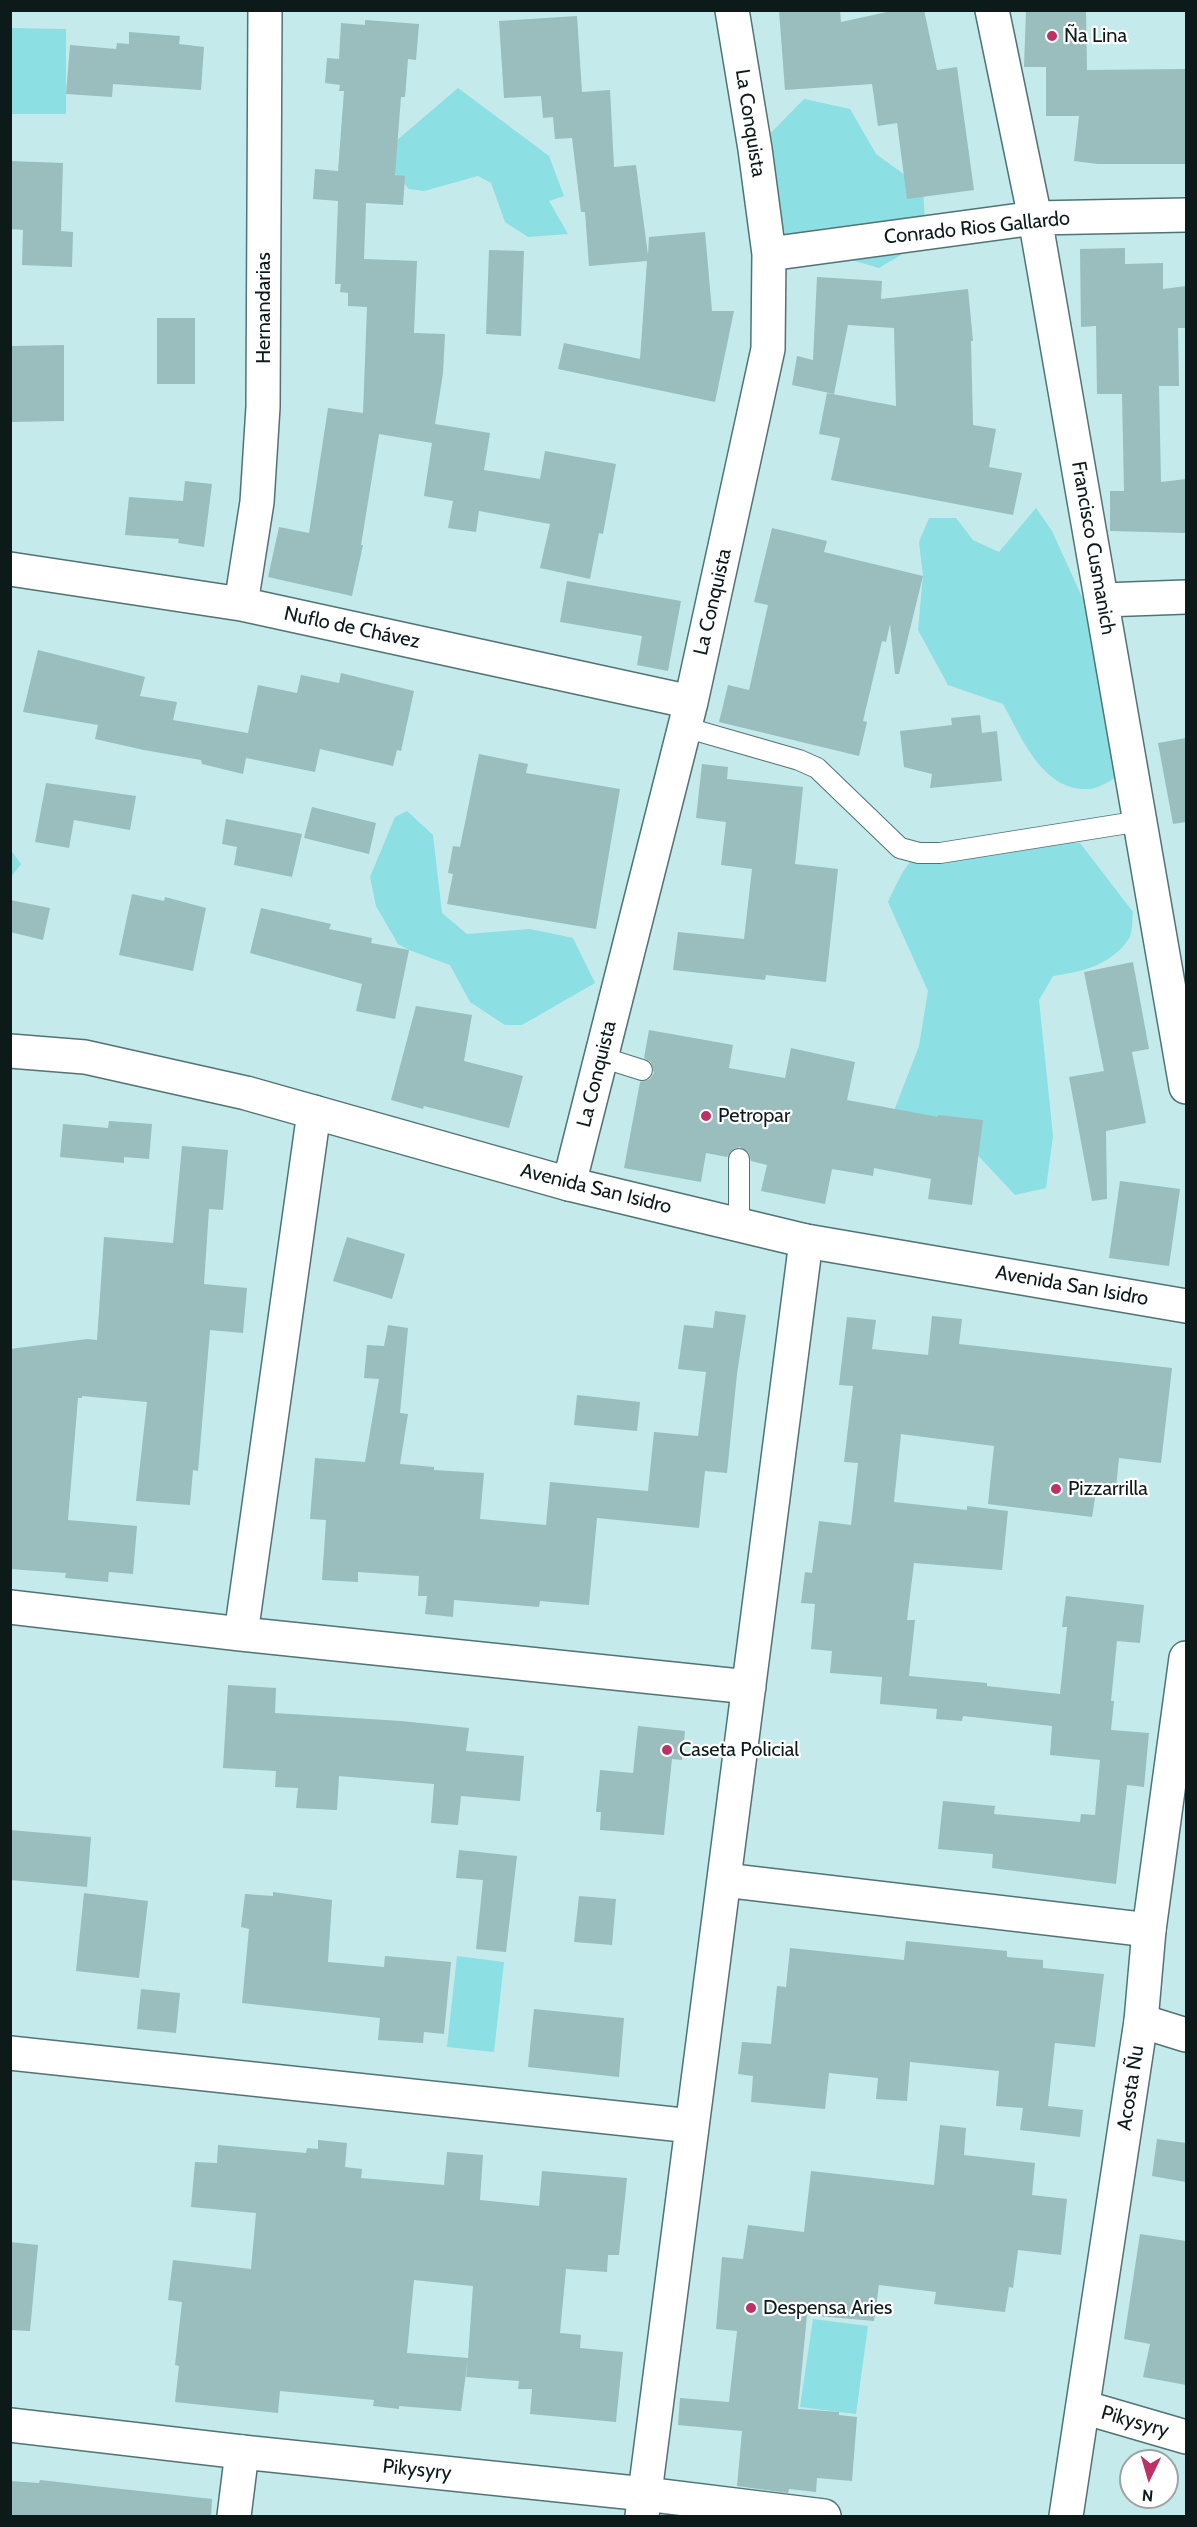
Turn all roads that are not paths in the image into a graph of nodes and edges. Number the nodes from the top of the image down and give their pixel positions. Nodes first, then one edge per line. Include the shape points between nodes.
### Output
1 (265, 10) edge
2 (732, 10) edge
3 (992, 10) edge
4 (1186, 215) edge
5 (1035, 218) junction
6 (769, 254) junction
7 (10, 569) edge
8 (1186, 597) edge
9 (1103, 600) junction
10 (241, 604) junction
11 (687, 714) junction
12 (1140, 821) junction
13 (10, 1052) edge
14 (601, 1057) junction
15 (642, 1070) dead end
16 (1186, 1087) edge
17 (314, 1113) junction
18 (739, 1159) dead end
19 (569, 1184) junction
20 (739, 1225) junction
21 (806, 1241) junction
22 (1186, 1306) edge
23 (10, 1607) edge
24 (241, 1634) junction
25 (1186, 1658) edge
26 (748, 1687) junction
27 (723, 1880) junction
28 (1149, 1930) junction
29 (1141, 2020) junction
30 (1186, 2035) edge
31 (10, 2053) edge
32 (692, 2126) junction
33 (1083, 2407) junction
34 (10, 2425) edge
35 (1186, 2438) edge
36 (242, 2452) junction
37 (643, 2505) edge
38 (234, 2517) edge
39 (824, 2517) edge
40 (1066, 2517) edge

1 - 10 street, Hernandarias via 263,406 257,502
2 - 6 street, La Conquista
3 - 5 street, Francisco Cusmanich
4 - 5 street, Conrado Rios Gallardo
5 - 6 street, Conrado Rios Gallardo
5 - 9 street, Francisco Cusmanich
6 - 11 street, La Conquista via 768,349
7 - 10 street, Nuflo de Chávez
8 - 9 street
9 - 12 street, Francisco Cusmanich
10 - 11 street, Nuflo de Chávez
11 - 12 lane via 817,768 900,848 919,853 940,853
11 - 14 street, La Conquista
12 - 16 street, Francisco Cusmanich
13 - 17 street, Avenida San Isidro via 85,1057 246,1093
14 - 15 lane
14 - 19 street, La Conquista
17 - 19 street, Avenida San Isidro
17 - 24 street
18 - 20 lane
19 - 20 street, Avenida San Isidro
20 - 21 street, Avenida San Isidro
21 - 22 street, Avenida San Isidro
21 - 26 street
23 - 24 street
24 - 26 street
25 - 28 street, Acosta Ñu
26 - 27 street
27 - 28 street
27 - 32 street
28 - 29 street, Acosta Ñu
29 - 30 street
29 - 33 street, Acosta Ñu
31 - 32 street
32 - 37 street
33 - 35 street, Pikysyry
33 - 40 street, Acosta Ñu
34 - 36 street, Pikysyry
36 - 37 street, Pikysyry
36 - 38 street
37 - 39 street, Pikysyry

